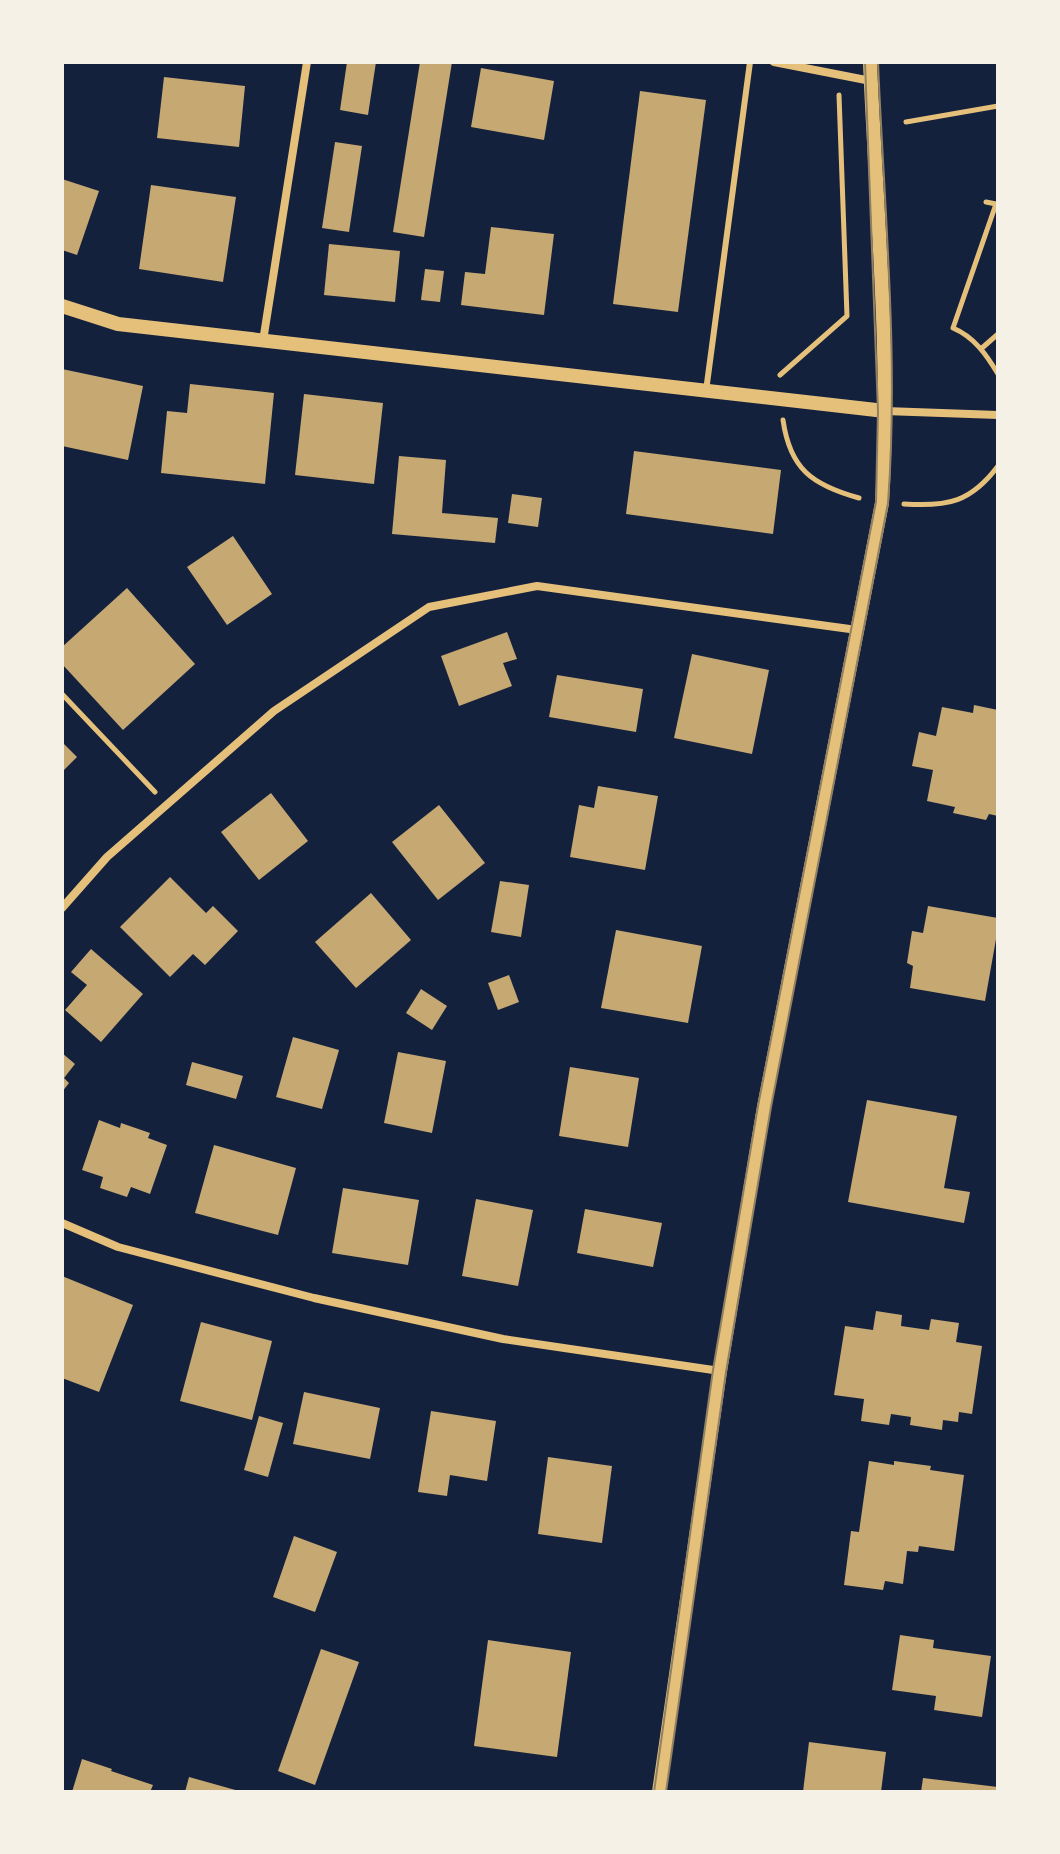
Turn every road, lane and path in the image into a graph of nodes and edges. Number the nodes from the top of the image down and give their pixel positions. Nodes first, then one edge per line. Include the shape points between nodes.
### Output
1 (307, 62) edge
2 (750, 62) edge
3 (774, 62) edge
4 (870, 62) edge
5 (838, 74) junction
6 (871, 81) junction
7 (998, 106) edge
8 (906, 122) dead end
9 (986, 202) dead end
10 (997, 204) edge
11 (62, 306) edge
12 (998, 334) edge
13 (263, 341) junction
14 (982, 348) junction
15 (998, 374) edge
16 (706, 391) junction
17 (779, 400) junction
18 (885, 411) junction
19 (998, 415) edge
20 (998, 466) edge
21 (882, 503) junction
22 (858, 630) junction
23 (62, 694) edge
24 (145, 781) dead end
25 (62, 908) edge
26 (62, 1223) edge
27 (720, 1371) junction
28 (659, 1792) edge

1 - 13 street
2 - 16 lane
3 - 5 street
4 - 6 street
5 - 6 street
5 - 17 path via 847,316 778,376
6 - 18 street
7 - 8 path
9 - 10 path
10 - 14 path via 953,328
11 - 13 street via 118,324
12 - 14 path
13 - 16 street
14 - 15 path
16 - 17 street
17 - 18 street
17 - 21 path via 793,457 807,475 846,494
18 - 19 street
18 - 21 street
20 - 21 path via 976,490 949,503
21 - 22 street
22 - 25 street via 537,586 429,607 274,711 107,857
22 - 27 street via 764,1107
23 - 24 path
26 - 27 street via 118,1247 314,1298 503,1339
27 - 28 street

